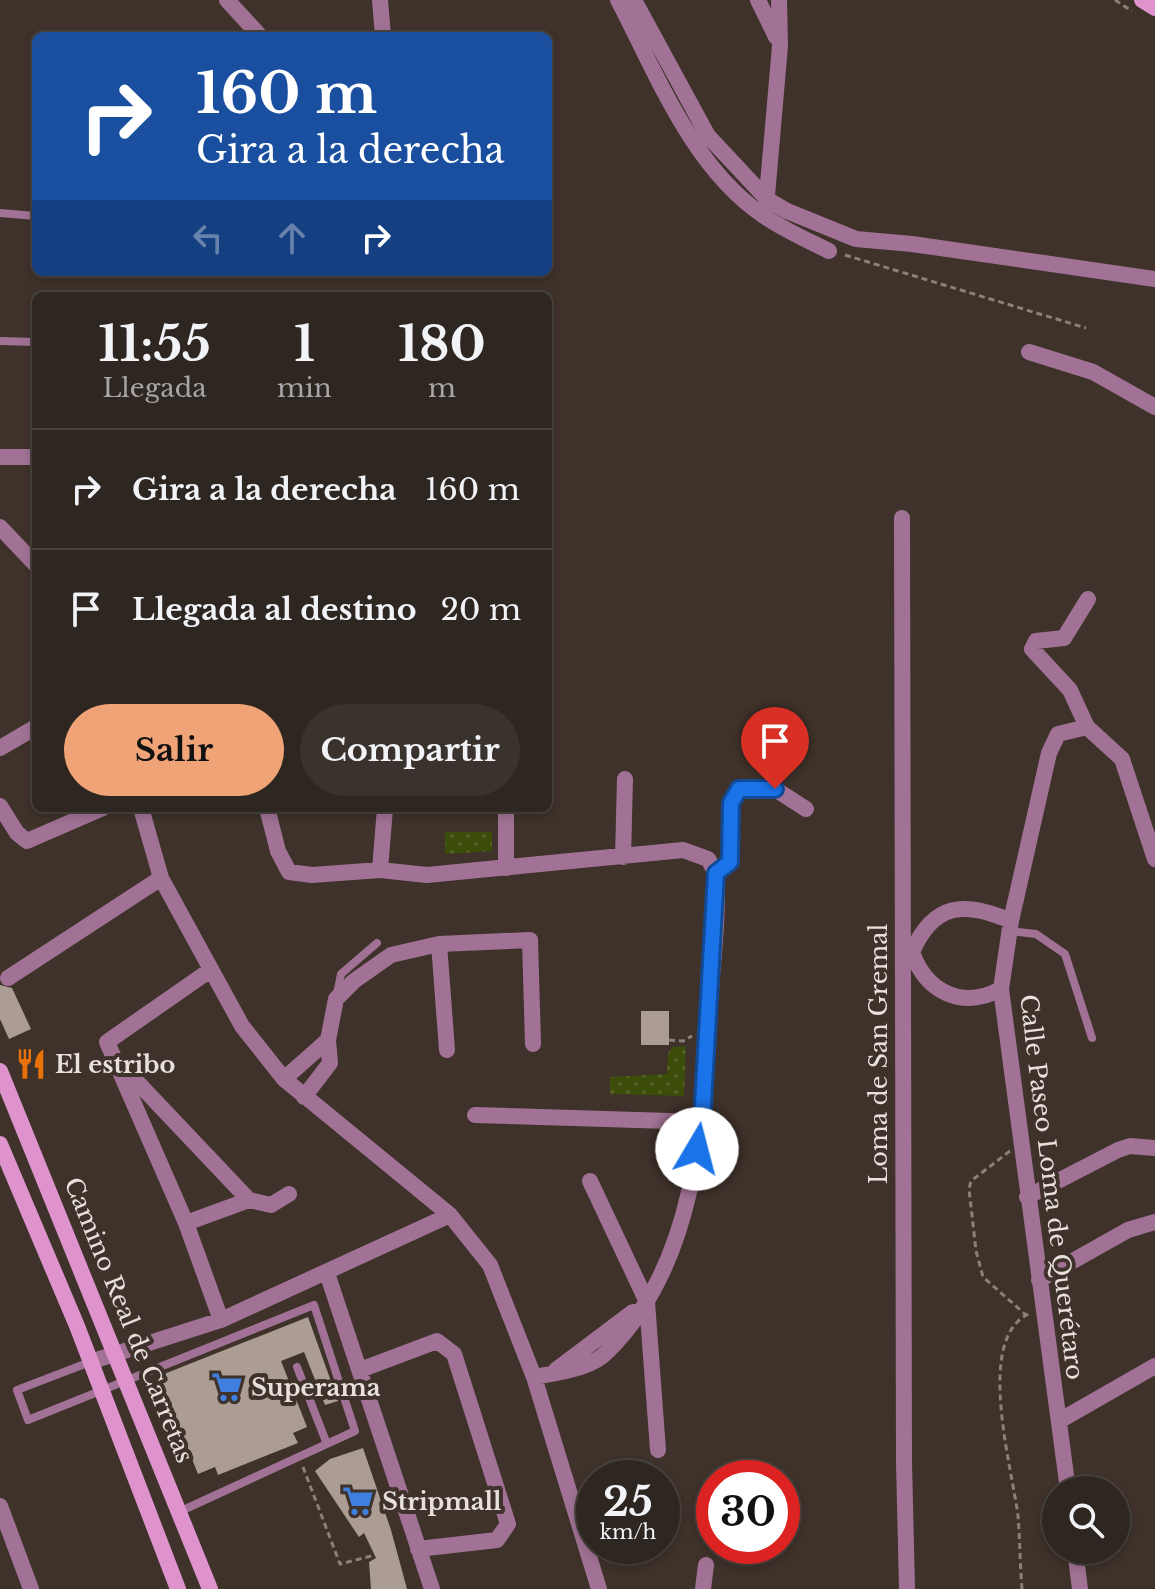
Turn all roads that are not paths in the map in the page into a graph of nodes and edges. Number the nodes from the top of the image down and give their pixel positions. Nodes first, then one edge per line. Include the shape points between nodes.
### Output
1 (227, 0) edge
2 (380, 0) edge
3 (618, 0) edge
4 (634, 0) edge
5 (758, 0) edge
6 (779, 0) edge
7 (1142, 0) edge
8 (1155, 8) edge
9 (256, 32) edge
10 (383, 32) edge
11 (780, 46) junction
12 (766, 208) junction
13 (0, 213) edge
14 (32, 216) edge
15 (834, 231) junction
16 (856, 239) junction
17 (829, 251) junction
18 (1155, 279) edge
19 (0, 341) edge
20 (32, 342) edge
21 (1029, 352) dead end
22 (1155, 407) edge
23 (0, 457) edge
24 (32, 457) edge
25 (902, 518) dead end
26 (0, 527) edge
27 (32, 561) edge
28 (1088, 599) dead end
29 (1087, 727) junction
30 (32, 729) edge
31 (0, 748) edge
32 (625, 779) dead end
33 (0, 806) edge
34 (806, 809) dead end
35 (94, 812) edge
36 (142, 812) edge
37 (268, 812) edge
38 (385, 812) edge
39 (506, 812) edge
40 (623, 857) junction
41 (1155, 859) edge
42 (506, 868) junction
43 (380, 870) junction
44 (716, 873) junction
45 (161, 878) junction
46 (1010, 926) junction
47 (377, 943) dead end
48 (439, 944) junction
49 (907, 951) junction
50 (209, 971) junction
51 (8, 978) dead end
52 (1001, 989) junction
53 (336, 999) junction
54 (1092, 1038) dead end
55 (328, 1040) junction
56 (533, 1044) dead end
57 (447, 1050) dead end
58 (113, 1056) junction
59 (0, 1071) edge
60 (284, 1079) junction
61 (304, 1097) junction
62 (475, 1115) dead end
63 (702, 1122) junction
64 (0, 1144) edge
65 (1155, 1148) edge
66 (590, 1181) dead end
67 (289, 1194) dead end
68 (1027, 1197) junction
69 (249, 1200) junction
70 (450, 1215) junction
71 (1155, 1222) edge
72 (186, 1223) junction
73 (327, 1273) junction
74 (1039, 1280) junction
75 (647, 1302) junction
76 (221, 1320) junction
77 (117, 1353) junction
78 (90, 1362) junction
79 (1155, 1366) edge
80 (297, 1367) dead end
81 (360, 1370) junction
82 (542, 1376) junction
83 (128, 1383) junction
84 (101, 1392) junction
85 (1059, 1421) junction
86 (327, 1444) junction
87 (658, 1450) dead end
88 (1066, 1476) edge
89 (576, 1489) edge
90 (0, 1506) edge
91 (181, 1511) junction
92 (418, 1549) junction
93 (594, 1564) edge
94 (1077, 1564) edge
95 (706, 1565) dead end
96 (31, 1589) edge
97 (178, 1589) edge
98 (210, 1589) edge
99 (432, 1589) edge
100 (599, 1589) edge
101 (703, 1589) edge
102 (907, 1589) edge
103 (1080, 1589) edge

1 - 9 street
2 - 10 street
3 - 12 street via 713,168
4 - 12 street via 708,136
5 - 11 street
6 - 11 street
7 - 8 street
11 - 12 street
12 - 15 street
12 - 17 street
13 - 14 lane
15 - 16 street
15 - 17 street
16 - 17 street
16 - 18 street
19 - 20 lane
21 - 22 street via 1093,372
23 - 24 street
25 - 49 street, Loma de San Gremal
26 - 27 street
28 - 29 street via 1064,638 1036,641 1032,649 1070,690
29 - 41 street via 1122,759
29 - 46 street, Calle Paseo Loma de Querétaro via 1058,734 1049,753
30 - 31 street
32 - 40 street
33 - 35 street via 27,841
34 - 44 street via 775,789 739,789 731,803 730,862
36 - 45 street
37 - 43 street via 289,872
38 - 43 street
39 - 42 street
40 - 42 street
40 - 44 street via 693,851 708,859
42 - 43 street via 427,875
44 - 63 street
45 - 50 street
45 - 51 street
46 - 49 street via 991,912 954,908 929,924
46 - 52 street, Calle Paseo Loma de Querétaro
46 - 54 lane via 1036,934 1065,954
47 - 53 lane via 341,974
48 - 53 street via 391,955
48 - 56 street via 530,940
48 - 57 street
49 - 52 street via 931,985 946,995 986,997
49 - 102 street, Loma de San Gremal
50 - 58 street via 112,1035 107,1042
50 - 60 street via 242,1026
52 - 68 street, Calle Paseo Loma de Querétaro
53 - 55 street
55 - 60 street
55 - 61 street via 329,1068
58 - 69 street
58 - 72 street
59 - 77 street, Camino Real de Carretas
60 - 61 street
61 - 70 street
62 - 63 street
63 - 75 street via 687,1205
64 - 78 street
65 - 68 street via 1118,1150
66 - 75 street
67 - 69 street via 271,1205
68 - 74 street, Calle Paseo Loma de Querétaro
69 - 72 street
70 - 73 street
70 - 82 street via 490,1265
71 - 74 street via 1128,1230
72 - 76 street
73 - 76 street
73 - 81 street
74 - 85 street, Calle Paseo Loma de Querétaro
75 - 82 street
75 - 87 street
76 - 77 street
77 - 78 street
77 - 83 street, Camino Real de Carretas
78 - 84 street
78 - 84 lane via 17,1390 22,1405 28,1420
79 - 85 street
80 - 86 lane
81 - 92 street
81 - 92 street via 437,1341 454,1354 508,1524 497,1540
82 - 89 street
83 - 84 lane
83 - 86 lane via 314,1305 355,1431
83 - 91 street, Camino Real de Carretas
84 - 97 street
85 - 88 street, Calle Paseo Loma de Querétaro
86 - 91 lane
90 - 96 street
91 - 98 street, Camino Real de Carretas
92 - 99 street
93 - 100 street
94 - 103 street
95 - 101 street

